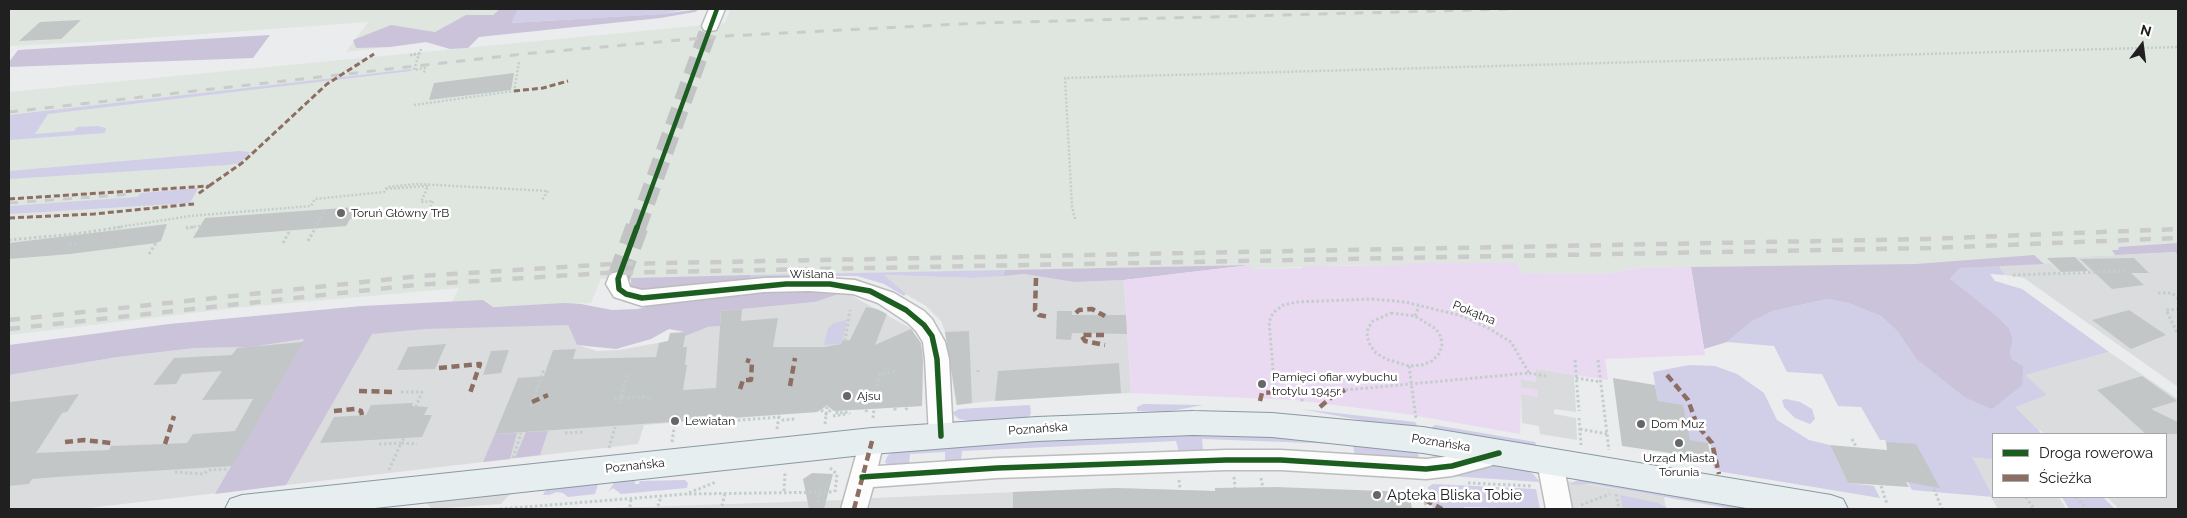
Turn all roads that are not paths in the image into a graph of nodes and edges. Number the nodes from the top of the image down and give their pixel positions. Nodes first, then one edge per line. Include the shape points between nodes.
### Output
1 (717, 9) edge
2 (710, 26) tunnel mouth
3 (618, 279) dead end
4 (870, 420) junction
5 (940, 436) junction
6 (1499, 453) junction
7 (1555, 487) edge
8 (852, 493) edge
9 (242, 509) edge
10 (1831, 509) edge

1 - 2 street
3 - 5 street, Wiślana via 622,292 642,298 764,285 809,284 855,287 886,298 916,317 934,342
4 - 5 main road, Poznańska
4 - 8 street
4 - 9 main road, Poznańska
5 - 6 main road, Poznańska via 1130,424 1246,424 1372,434
6 - 7 main road, Poznańska
6 - 8 street via 1433,469 1281,460 1007,468
7 - 10 main road, Poznańska

